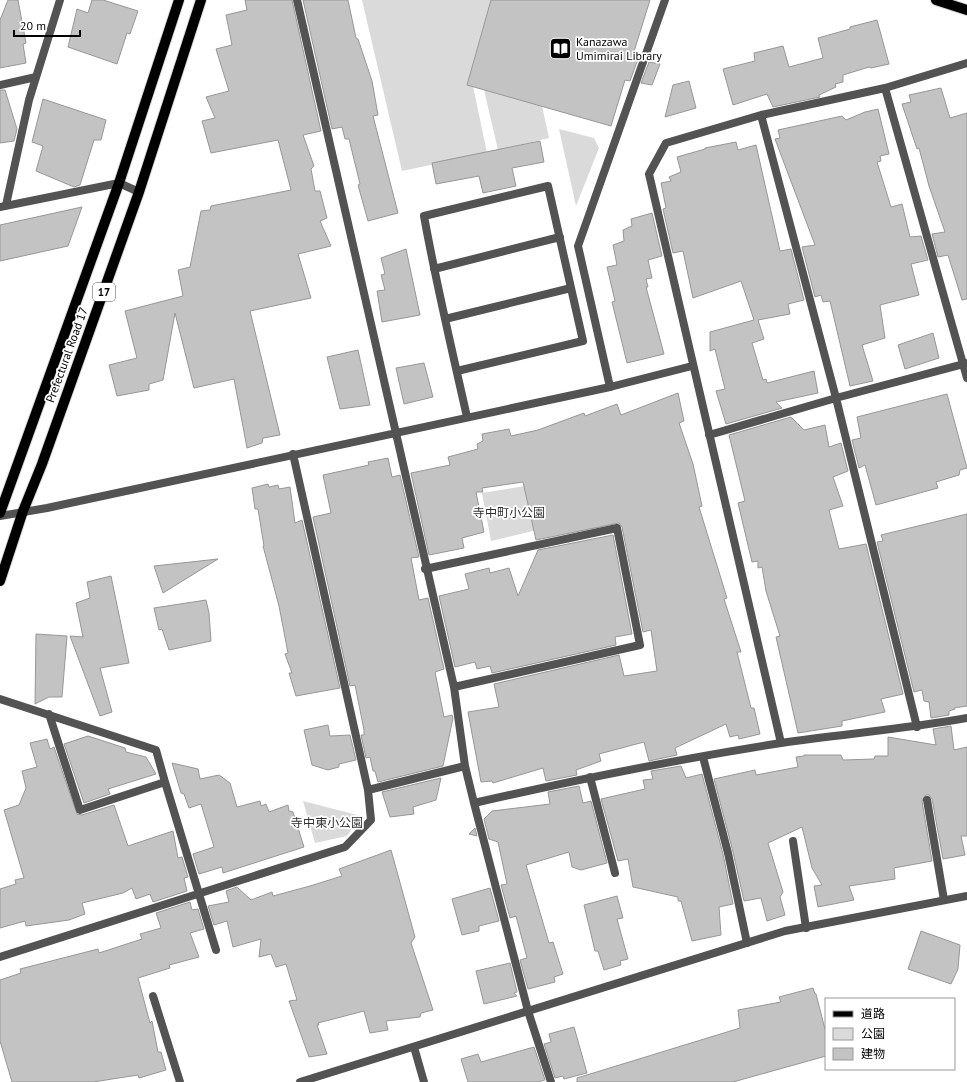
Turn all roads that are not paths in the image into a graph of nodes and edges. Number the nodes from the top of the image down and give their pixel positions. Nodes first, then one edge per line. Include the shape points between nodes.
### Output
1 (60, 0) edge
2 (178, 0) edge
3 (201, 0) edge
4 (297, 0) edge
5 (665, 0) edge
6 (936, 0) edge
7 (967, 10) edge
8 (967, 63) edge
9 (36, 77) junction
10 (0, 85) edge
11 (885, 88) junction
12 (761, 115) junction
13 (119, 183) junction
14 (139, 192) junction
15 (3, 206) edge
16 (560, 237) junction
17 (434, 269) junction
18 (571, 288) junction
19 (445, 319) junction
20 (965, 364) edge
21 (692, 366) junction
22 (457, 371) junction
23 (967, 378) edge
24 (610, 387) junction
25 (836, 398) junction
26 (467, 417) junction
27 (394, 432) junction
28 (709, 435) junction
29 (293, 454) junction
30 (23, 511) junction
31 (0, 514) edge
32 (425, 569) junction
33 (0, 580) edge
34 (454, 687) junction
35 (0, 699) edge
36 (49, 714) junction
37 (967, 718) edge
38 (918, 726) junction
39 (781, 743) junction
40 (703, 757) junction
41 (465, 766) junction
42 (590, 777) junction
43 (165, 782) junction
44 (368, 790) junction
45 (927, 800) dead end
46 (474, 802) junction
47 (793, 841) dead end
48 (615, 874) dead end
49 (200, 893) junction
50 (967, 896) edge
51 (944, 900) junction
52 (806, 928) junction
53 (747, 943) junction
54 (216, 950) dead end
55 (0, 957) edge
56 (153, 996) dead end
57 (528, 1011) junction
58 (414, 1047) junction
59 (180, 1082) edge
60 (300, 1082) edge
61 (424, 1082) edge
62 (551, 1082) edge

1 - 9 street
2 - 13 main road, Prefectural Road 17 / 17
3 - 14 main road, Prefectural Road 17 / 17
4 - 27 street
5 - 24 street via 578,246
6 - 7 main road
8 - 11 street
9 - 10 street
9 - 15 street
11 - 12 street
11 - 20 street
12 - 21 street via 666,143 649,174
12 - 25 street
13 - 14 street
13 - 15 street
13 - 31 main road, Prefectural Road 17 / 17
14 - 30 main road, Prefectural Road 17 / 17 via 45,457
16 - 17 street
16 - 17 street via 548,186 424,216
16 - 18 street
17 - 19 street
18 - 19 street
18 - 22 street via 583,341
19 - 22 street
20 - 23 street
20 - 25 street
21 - 24 street
21 - 28 street
22 - 26 street
24 - 26 street
25 - 28 street
25 - 38 street
26 - 27 street
27 - 29 street
27 - 32 street
28 - 39 street
29 - 30 street via 47,508
29 - 44 street
30 - 31 street
30 - 33 main road, Prefectural Road 17 / 17
32 - 34 street
32 - 34 street via 616,528 640,646
34 - 41 street
35 - 36 street
36 - 43 street via 156,750
36 - 43 street via 80,810
37 - 38 street
38 - 39 street
39 - 40 street
40 - 42 street
40 - 53 street via 728,853
41 - 44 street
41 - 46 street
42 - 46 street
42 - 48 street
43 - 49 street
44 - 49 street via 372,820 345,847
45 - 51 street
46 - 57 street
47 - 52 street
49 - 54 street
49 - 55 street
50 - 51 street
51 - 52 street
52 - 53 street via 785,931
53 - 57 street
56 - 59 street
57 - 58 street
57 - 62 street
58 - 60 street
58 - 61 street

